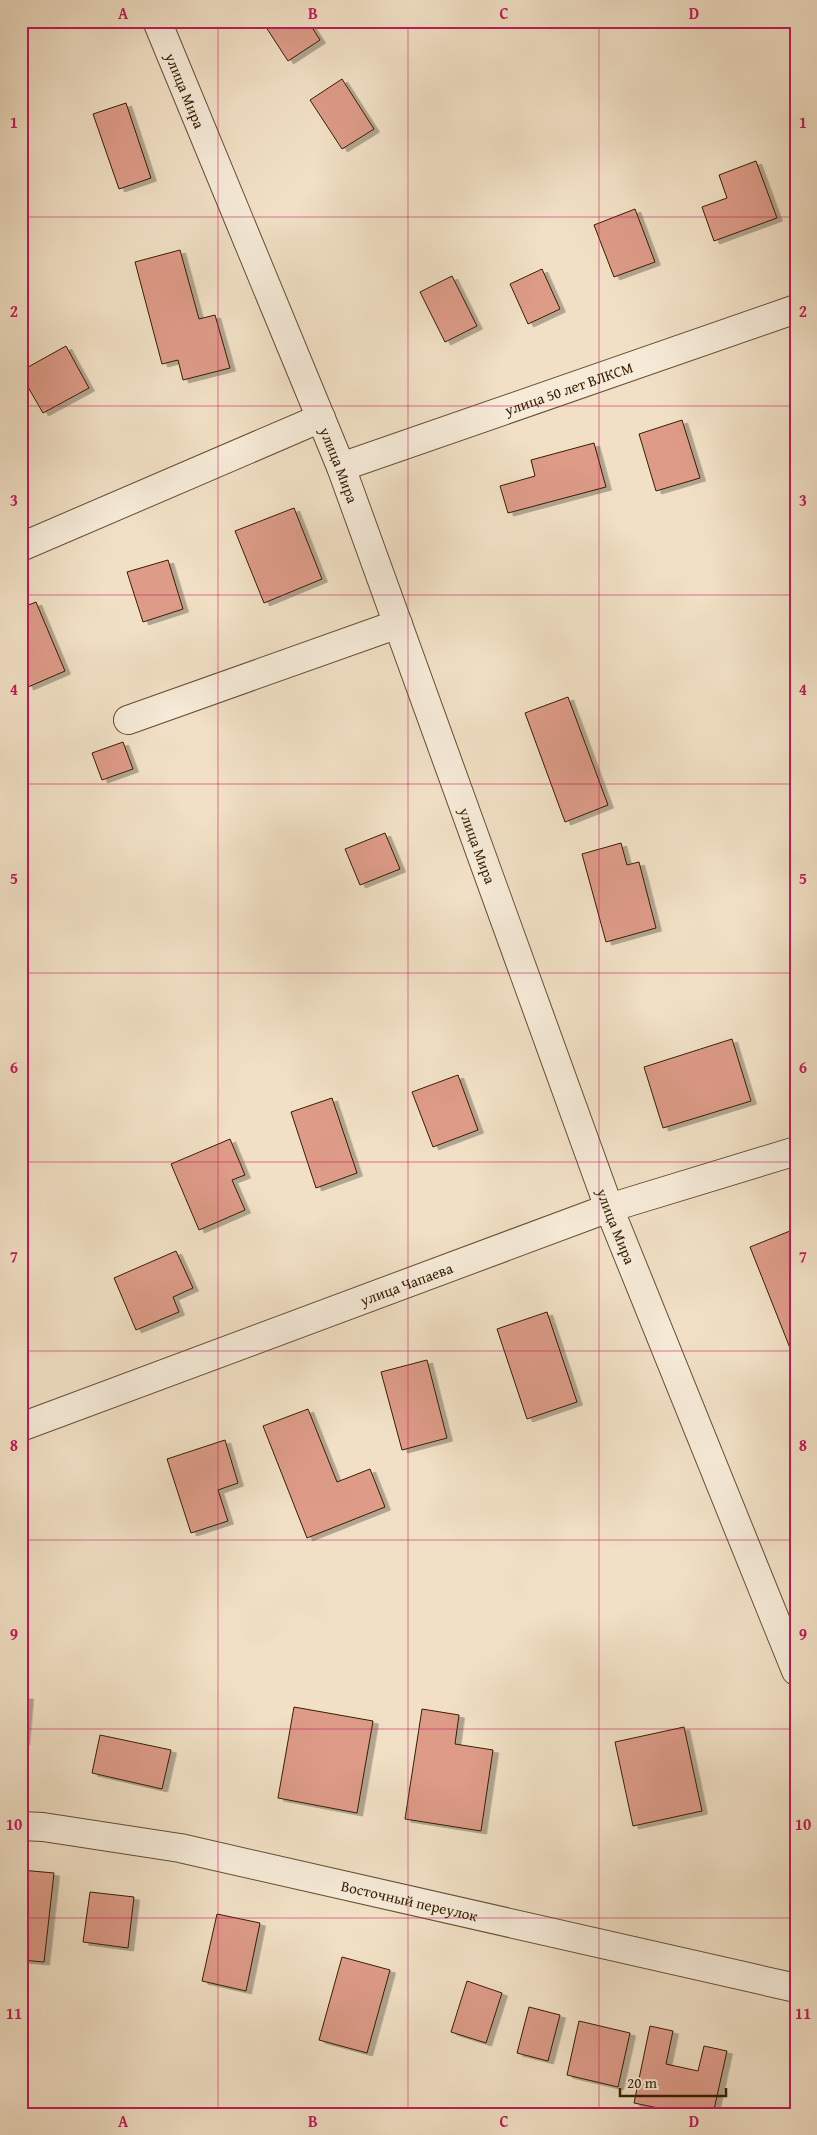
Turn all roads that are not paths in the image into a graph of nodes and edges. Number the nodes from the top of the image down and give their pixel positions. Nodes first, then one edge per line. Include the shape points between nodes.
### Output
1 (157, 21) edge
2 (796, 309) edge
3 (321, 418) junction
4 (341, 466) junction
5 (21, 547) edge
6 (398, 624) junction
7 (128, 720) dead end
8 (796, 1151) edge
9 (609, 1208) junction
10 (21, 1427) edge
11 (796, 1671) edge
12 (21, 1826) edge
13 (796, 1988) edge

1 - 3 street, улица Мира
2 - 4 street, улица 50 лет ВЛКСМ
3 - 4 street, улица Мира
3 - 5 street
4 - 6 street, улица Мира
6 - 7 street
6 - 9 street, улица Мира
8 - 9 street, улица Чапаева
9 - 10 street, улица Чапаева
9 - 11 street, улица Мира
12 - 13 street, Восточный переулок via 180,1848

